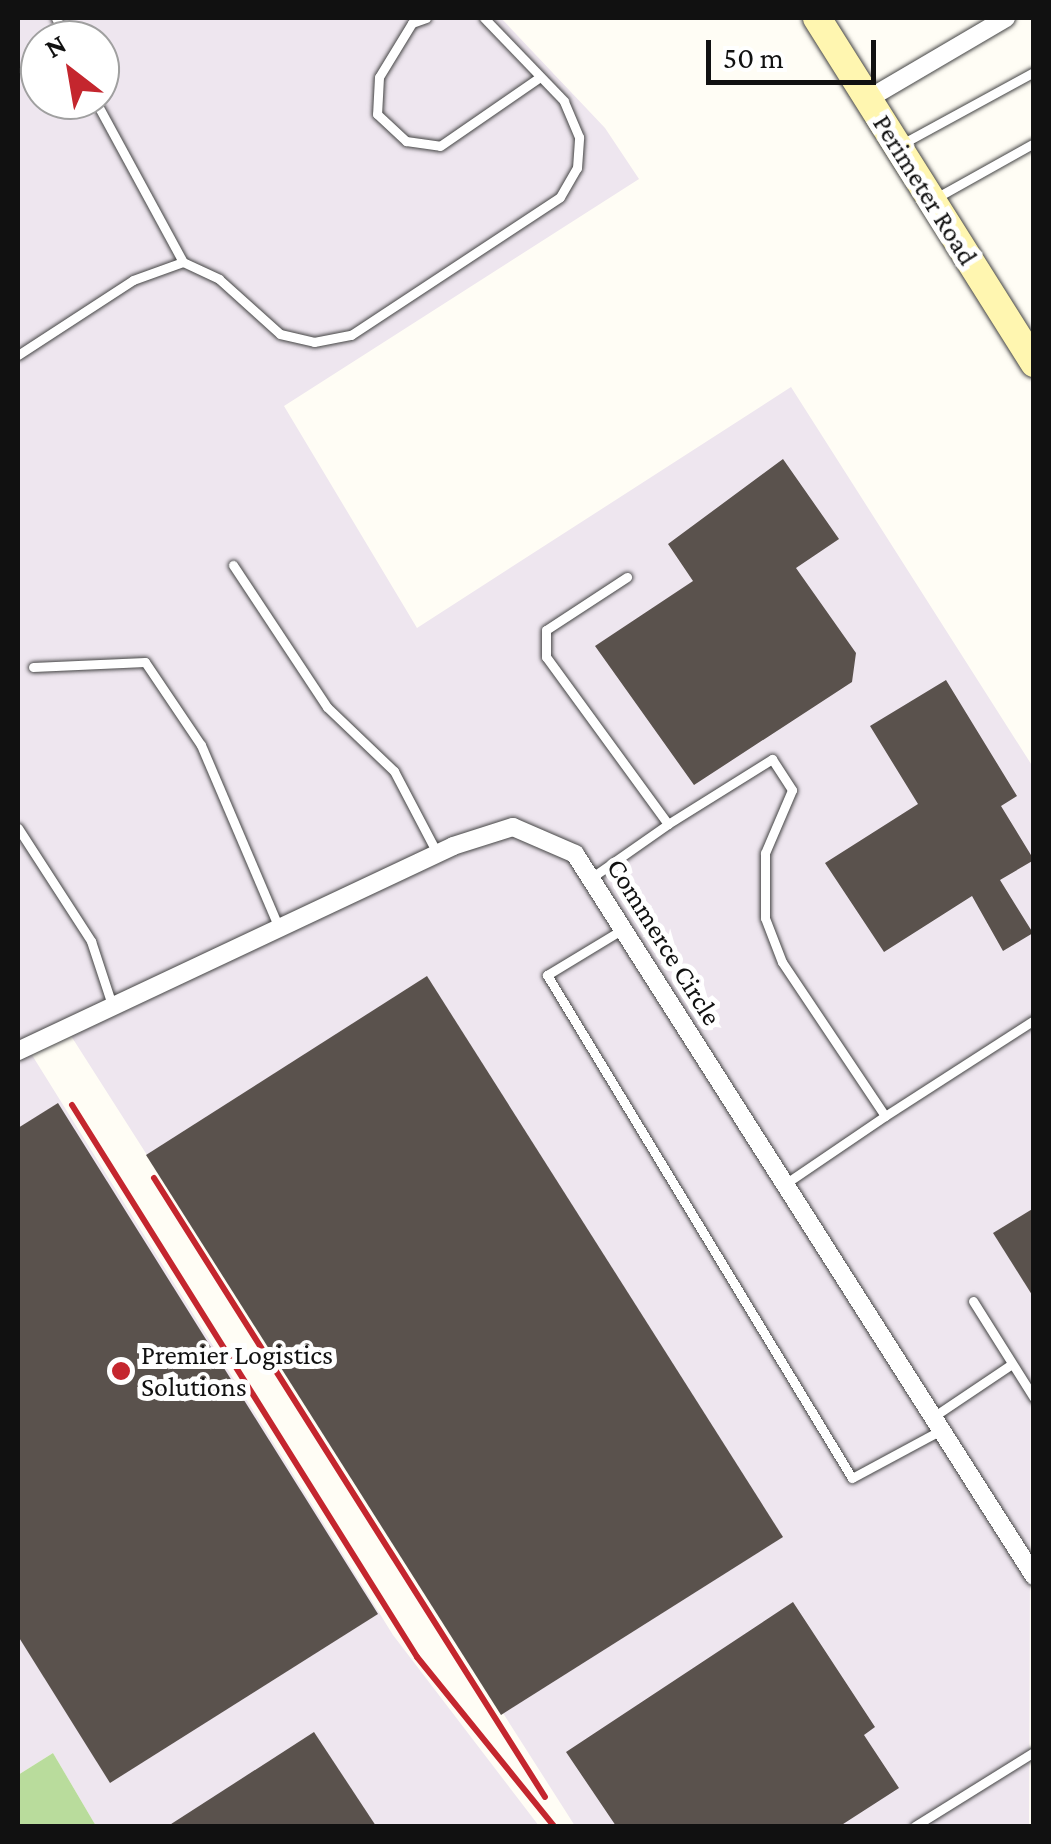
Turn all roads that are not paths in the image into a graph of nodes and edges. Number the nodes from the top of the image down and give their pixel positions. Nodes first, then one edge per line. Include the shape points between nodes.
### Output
1 (426, 18) edge
2 (483, 18) edge
3 (817, 18) edge
4 (1006, 18) edge
5 (1034, 72) edge
6 (540, 76) junction
7 (868, 100) junction
8 (106, 120) edge
9 (1034, 143) edge
10 (898, 147) junction
11 (931, 200) junction
12 (183, 262) junction
13 (18, 356) edge
14 (1034, 363) edge
15 (233, 565) dead end
16 (627, 576) dead end
17 (32, 666) dead end
18 (668, 824) junction
19 (18, 828) edge
20 (437, 854) junction
21 (591, 878) junction
22 (279, 928) junction
23 (623, 929) junction
24 (112, 1006) junction
25 (1034, 1020) edge
26 (18, 1050) edge
27 (885, 1116) junction
28 (785, 1184) junction
29 (973, 1302) dead end
30 (1012, 1364) junction
31 (1034, 1398) edge
32 (937, 1423) junction
33 (1031, 1564) edge
34 (1034, 1752) edge
35 (915, 1826) edge

1 - 6 lane via 412,23 379,77 377,114 406,141 440,146
2 - 6 lane
3 - 7 street, Perimeter Road
4 - 7 street
5 - 10 lane
6 - 12 lane via 579,137 577,168 560,197 351,335 314,342 280,334 219,279
7 - 10 street, Perimeter Road
8 - 12 lane
9 - 11 lane
10 - 11 street, Perimeter Road
11 - 14 street, Perimeter Road
12 - 13 lane via 133,280
15 - 20 lane via 328,708 394,771
16 - 18 lane via 546,630 546,657
17 - 22 lane via 145,662 201,745
18 - 21 lane
18 - 27 lane via 772,760 792,790 766,853 765,918 782,962
19 - 24 lane via 91,941
20 - 21 street, Commerce Circle via 514,827 575,854
20 - 22 street, Commerce Circle
21 - 23 street, Commerce Circle
22 - 24 street, Commerce Circle
23 - 28 street, Commerce Circle
23 - 32 lane via 547,975 852,1478
24 - 26 street, Commerce Circle
25 - 27 lane
27 - 28 lane
28 - 32 street, Commerce Circle
29 - 30 lane
30 - 31 lane
30 - 32 lane
32 - 33 street, Commerce Circle
34 - 35 lane

